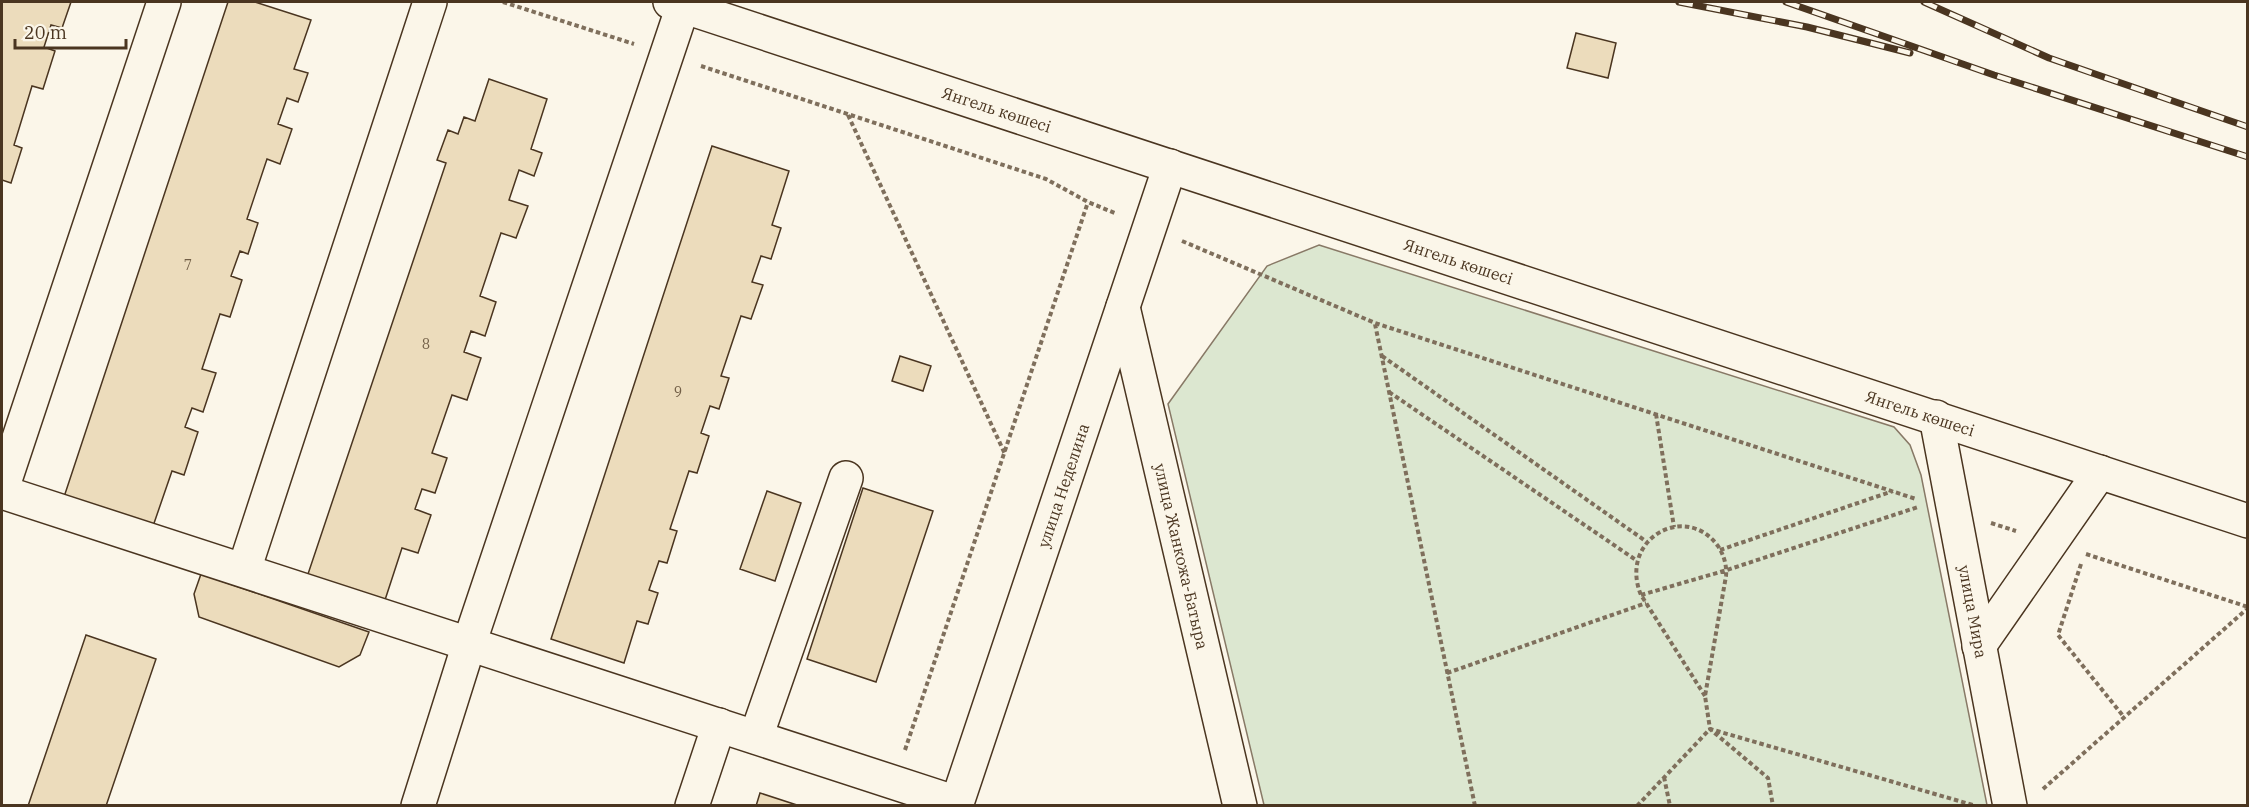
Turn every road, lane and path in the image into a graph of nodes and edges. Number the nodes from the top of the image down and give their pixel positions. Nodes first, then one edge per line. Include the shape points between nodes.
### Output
1 (164, 2) edge
2 (430, 2) edge
3 (503, 2) edge
4 (676, 4) edge
5 (666, 55) junction
6 (848, 114) junction
7 (1170, 166) junction
8 (1088, 202) junction
9 (1149, 228) junction
10 (1123, 307) junction
11 (1375, 323) junction
12 (1382, 356) junction
13 (1389, 392) junction
14 (1656, 414) junction
15 (1935, 417) junction
16 (1005, 454) junction
17 (2100, 472) junction
18 (846, 478) dead end
19 (2, 490) edge
20 (1893, 491) junction
21 (1942, 507) junction
22 (2247, 521) edge
23 (1674, 527) junction
24 (1647, 542) junction
25 (2052, 543) junction
26 (1720, 550) junction
27 (1636, 560) junction
28 (244, 570) junction
29 (1727, 570) junction
30 (1641, 595) junction
31 (1646, 603) junction
32 (2247, 607) edge
33 (469, 644) junction
34 (1979, 646) junction
35 (1447, 673) junction
36 (1705, 696) junction
37 (2124, 717) junction
38 (719, 725) junction
39 (1710, 729) junction
40 (756, 737) junction
41 (1664, 777) junction
42 (895, 782) junction
43 (2041, 791) dead end
44 (957, 804) edge
45 (418, 806) edge
46 (692, 806) edge
47 (1240, 806) edge
48 (1475, 806) edge
49 (1637, 806) edge
50 (1670, 806) edge
51 (1773, 806) edge
52 (1975, 806) edge
53 (2010, 806) edge

1 - 19 street
2 - 28 street
3 - 5 path
4 - 5 street
4 - 7 street, Янгель көшесі
5 - 6 path
5 - 33 street
6 - 8 path via 1046,179
6 - 16 path
7 - 9 street, улица Неделина
7 - 15 street, Янгель көшесі
8 - 9 path
8 - 16 path
9 - 10 street, улица Неделина
9 - 11 path
10 - 44 street, улица Неделина
10 - 47 street, улица Жанкожа-Батыра
11 - 12 path
11 - 14 path
12 - 13 path
12 - 24 path
13 - 27 path
13 - 35 path
14 - 20 path
14 - 23 path
15 - 17 street, Янгель көшесі
15 - 21 street, улица Мира
16 - 42 path
17 - 22 street, Янгель көшесі
17 - 25 street
18 - 40 street
19 - 28 street
20 - 21 path
20 - 26 path
21 - 25 path
21 - 29 path
21 - 34 street, улица Мира
23 - 24 path
23 - 26 path via 1701,532
24 - 27 path
25 - 34 street
26 - 29 path
27 - 30 path via 1635,579
28 - 33 street
29 - 30 path
29 - 36 path
30 - 31 path
31 - 35 path
31 - 36 path
32 - 37 path
32 - 37 path via 2084,554 2058,635
33 - 38 street
33 - 45 street
34 - 53 street, улица Мира
35 - 48 path
36 - 39 path
37 - 43 path
38 - 40 street
38 - 46 street
39 - 41 path
39 - 51 path via 1768,778
39 - 52 path
40 - 42 street
41 - 49 path
41 - 50 path
42 - 44 street

